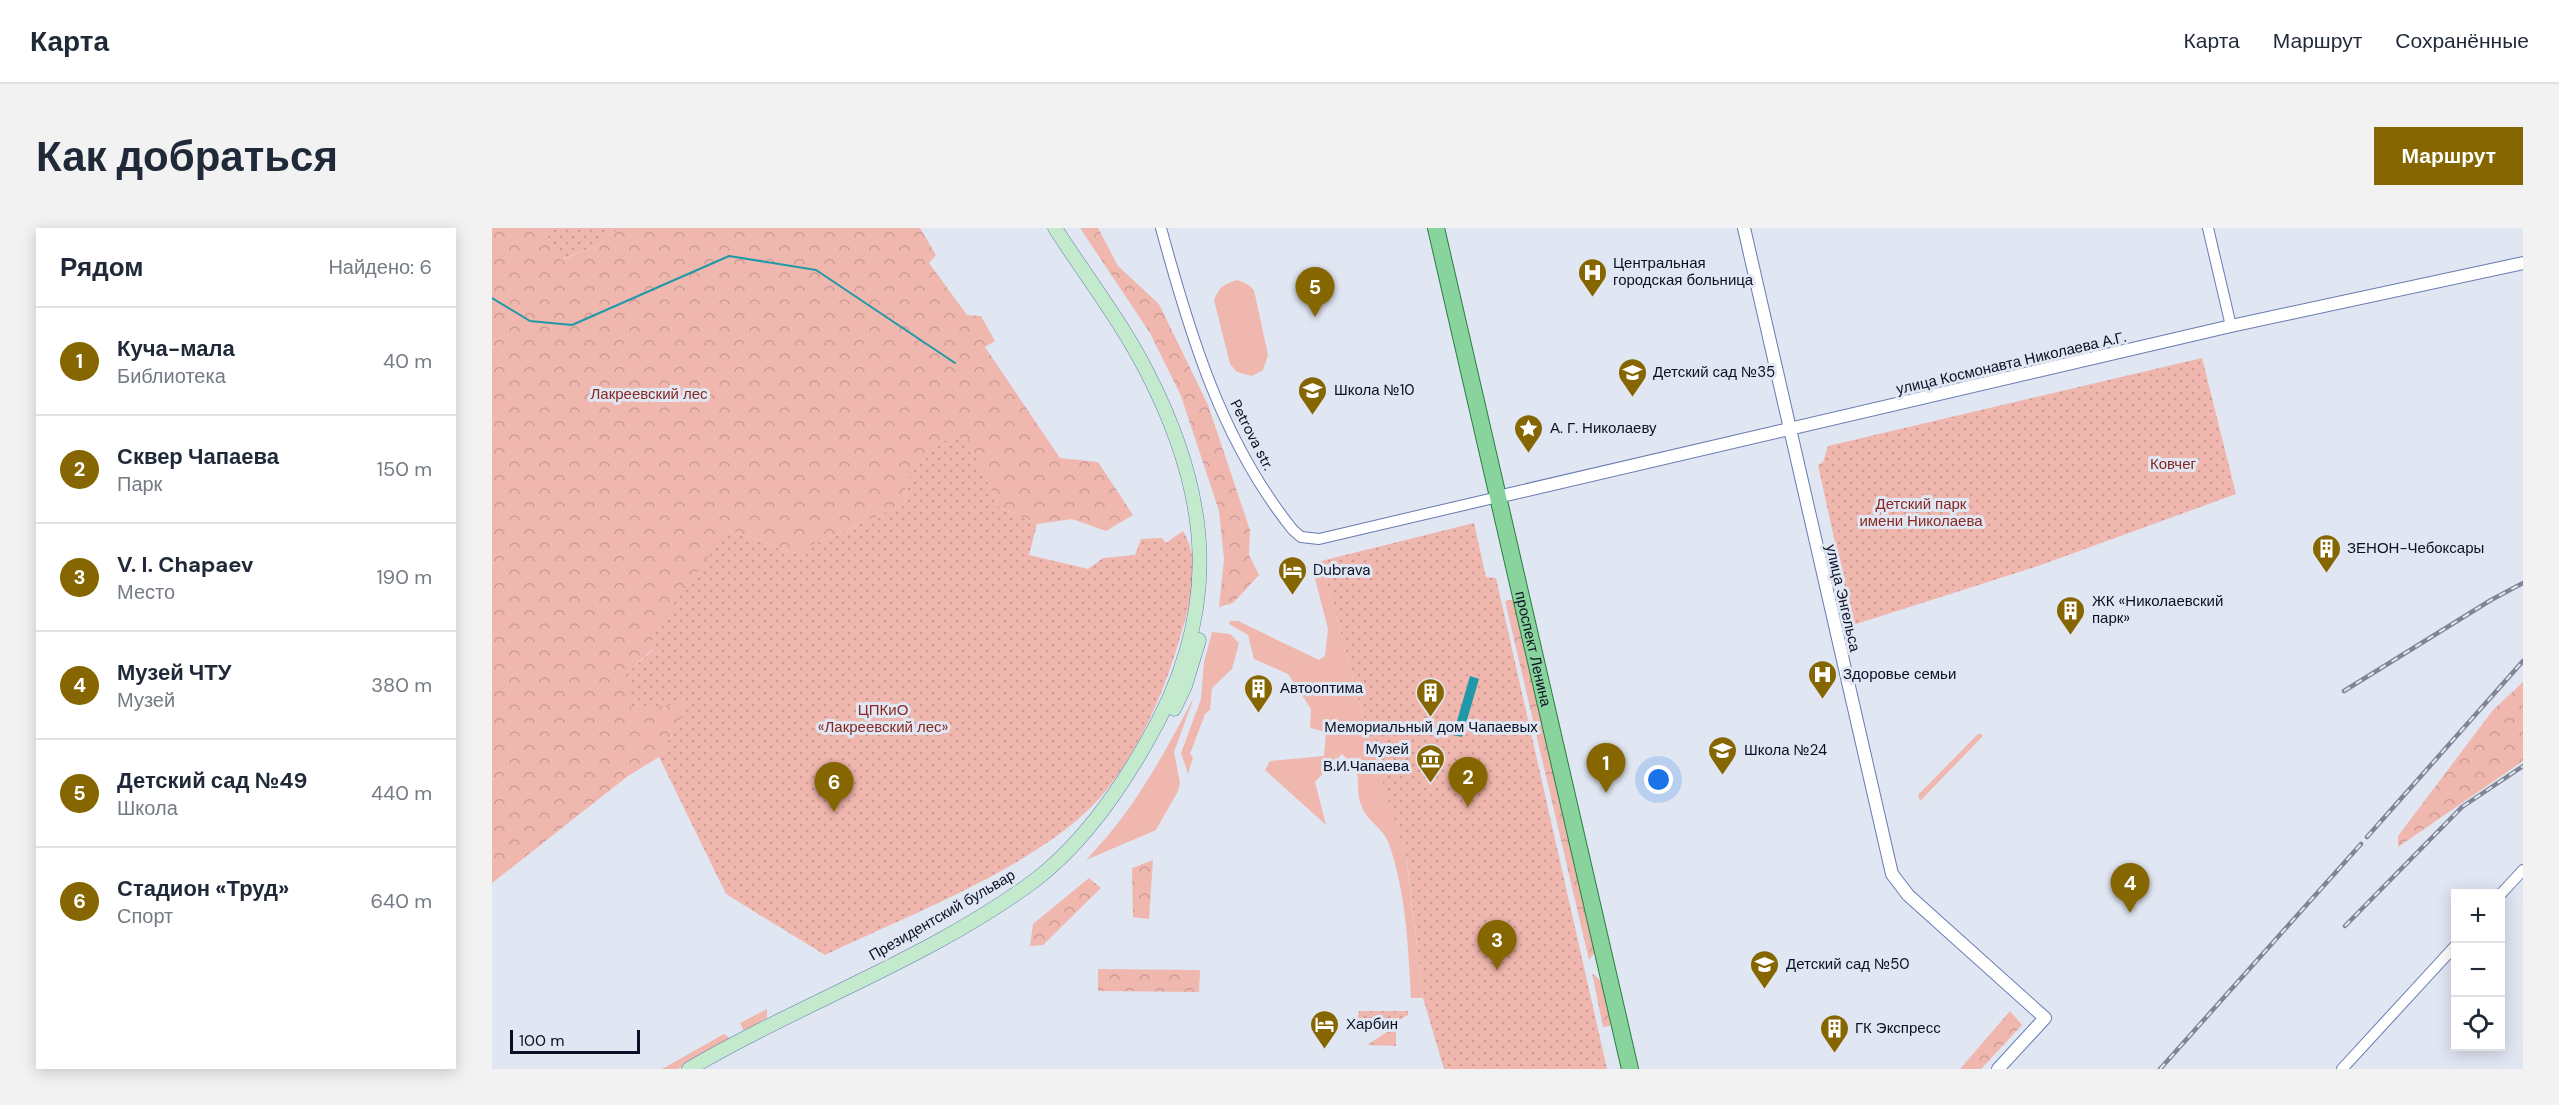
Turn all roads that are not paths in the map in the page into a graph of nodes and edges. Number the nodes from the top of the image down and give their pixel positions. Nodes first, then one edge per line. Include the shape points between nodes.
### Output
1 (1054, 228) edge
2 (1064, 228) edge
3 (1161, 228) edge
4 (1436, 228) edge
5 (1444, 228) edge
6 (1744, 228) edge
7 (2208, 228) edge
8 (2523, 263) edge
9 (2231, 326) junction
10 (1790, 430) junction
11 (1502, 496) junction
12 (1413, 516) joint
13 (2523, 870) edge
14 (2505, 890) edge
15 (2451, 950) edge
16 (859, 986) junction
17 (689, 1069) edge
18 (706, 1069) edge
19 (1629, 1069) edge
20 (1638, 1069) edge
21 (1998, 1069) edge
22 (2342, 1069) edge

1 - 16 main road, Президентский бульвар via 1131,343 1179,442 1201,544 1200,585 1191,639 1155,729 1122,783 1078,840 1007,899
2 - 16 main road, Президентский бульвар via 1162,382 1192,455 1208,531 1210,567 1203,624 1193,663 1169,721 1144,766 1101,828 1078,853 1056,874 984,923
3 - 12 street, Petrova str. via 1206,377 1254,476 1293,530 1301,537 1319,539
4 - 11 main road, проспект Ленина
5 - 11 main road, проспект Ленина
6 - 10 street, улица Энгельса
7 - 9 street
8 - 9 street, улица Космонавта Николаева А.Г.
9 - 10 street, улица Космонавта Николаева А.Г.
10 - 11 street, улица Космонавта Николаева А.Г.
10 - 21 street, улица Энгельса via 1892,874 1908,895 2045,1018
11 - 12 street, улица Космонавта Николаева А.Г.
11 - 19 main road, проспект Ленина
11 - 20 main road, проспект Ленина
13 - 14 street
15 - 22 street
16 - 17 main road, Президентский бульвар
16 - 18 main road, Президентский бульвар

